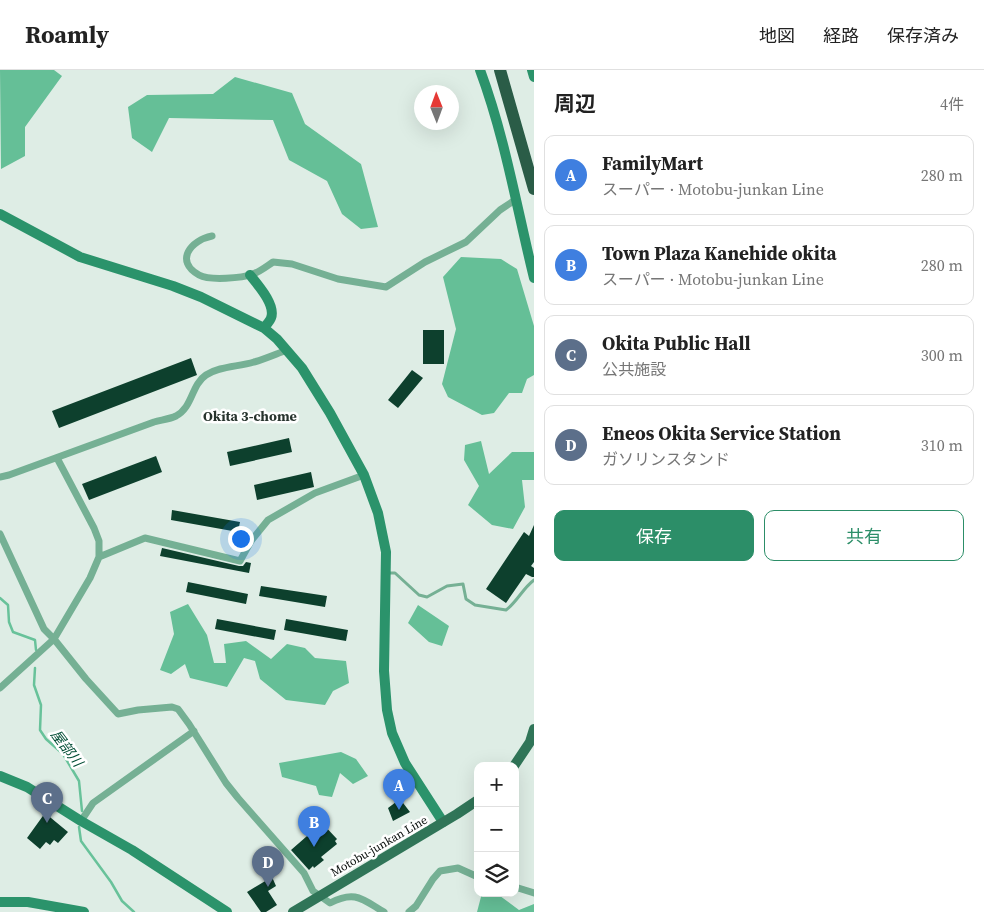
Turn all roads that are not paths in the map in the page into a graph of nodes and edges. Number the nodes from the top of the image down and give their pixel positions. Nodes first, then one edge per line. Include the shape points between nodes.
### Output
1 (480, 70) edge
2 (500, 70) edge
3 (534, 189) edge
4 (515, 200) junction
5 (0, 214) edge
6 (212, 236) dead end
7 (250, 275) junction
8 (534, 278) edge
9 (264, 328) junction
10 (287, 350) junction
11 (57, 458) junction
12 (364, 476) junction
13 (0, 477) edge
14 (0, 534) edge
15 (99, 557) junction
16 (387, 573) junction
17 (534, 580) edge
18 (54, 639) junction
19 (0, 688) edge
20 (534, 729) edge
21 (194, 731) junction
22 (517, 762) edge
23 (0, 776) edge
24 (474, 803) edge
25 (81, 821) junction
26 (443, 822) junction
27 (474, 875) edge
28 (519, 888) edge
29 (534, 893) edge
30 (320, 895) junction
31 (0, 902) edge
32 (84, 912) edge
33 (227, 912) edge
34 (292, 912) edge
35 (384, 912) edge
36 (409, 912) edge

1 - 4 street
2 - 3 highway
4 - 7 street via 466,242 386,287 338,279 292,264 273,262
4 - 8 street
5 - 9 street via 80,257 173,286
6 - 7 street via 194,243 187,260 189,267 210,278
7 - 9 street via 272,310 272,317
9 - 10 street
10 - 11 street via 254,362 218,369 204,376 188,405 177,415
10 - 12 street via 330,413
11 - 13 street
11 - 15 street via 94,528 99,541
12 - 15 street via 315,493 268,520 251,540 240,561 145,538
12 - 16 street via 383,532
14 - 18 street via 44,629
15 - 18 street
16 - 17 lane via 395,573 419,595 427,597 447,586 463,584 466,599 474,605 506,610
16 - 26 street via 384,671 392,733 406,763
18 - 19 street
18 - 21 street via 118,714 172,707 178,709
20 - 22 main road via 530,742
21 - 25 street via 93,803
21 - 30 street via 226,783 304,873 313,891
23 - 25 street via 27,787
24 - 26 main road, Motobu-junkan Line
25 - 33 street
26 - 30 main road, Motobu-junkan Line
27 - 36 street via 458,868 440,871
28 - 29 street
30 - 34 main road, Motobu-junkan Line
30 - 35 street via 330,903 350,895
31 - 32 street via 28,902

